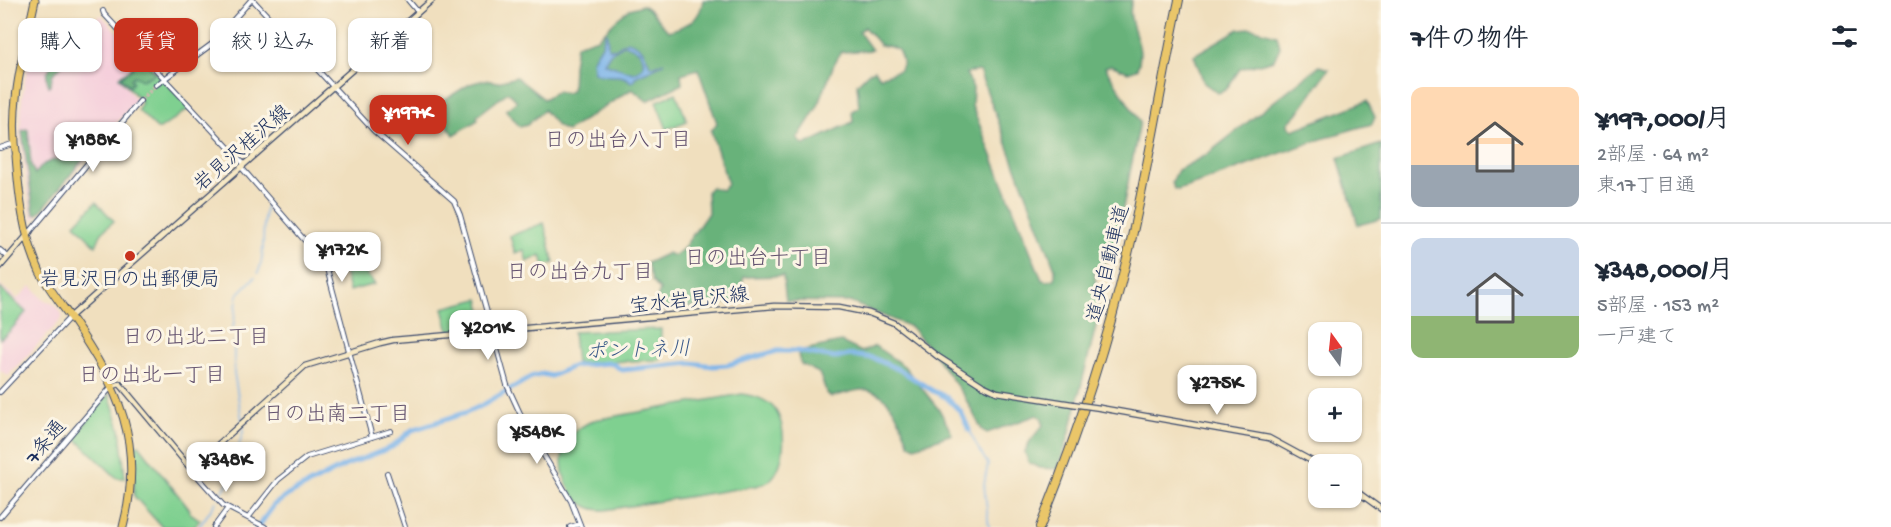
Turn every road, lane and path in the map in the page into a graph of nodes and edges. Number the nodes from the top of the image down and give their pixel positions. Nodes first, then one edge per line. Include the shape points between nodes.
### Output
1 (35, 0) edge
2 (252, 0) edge
3 (408, 0) edge
4 (432, 0) edge
5 (1179, 0) edge
6 (1184, 0) edge
7 (103, 11) dead end
8 (418, 12) junction
9 (164, 78) junction
10 (156, 85) tunnel mouth
11 (334, 86) junction
12 (140, 101) tunnel mouth
13 (15, 143) junction
14 (0, 148) edge
15 (242, 165) junction
16 (29, 234) junction
17 (0, 250) edge
18 (8, 257) junction
19 (0, 267) edge
20 (70, 316) junction
21 (491, 332) junction
22 (349, 352) junction
23 (112, 386) junction
24 (0, 392) edge
25 (391, 431) dead end
26 (372, 437) junction
27 (1308, 459) edge
28 (190, 469) junction
29 (387, 473) dead end
30 (1362, 495) edge
31 (228, 508) junction
32 (1381, 509) edge
33 (0, 517) edge
34 (248, 518) junction
35 (264, 526) edge
36 (581, 526) edge
37 (123, 527) edge
38 (214, 527) edge
39 (405, 527) edge
40 (570, 527) edge
41 (1040, 527) edge
42 (1045, 527) edge

1 - 13 highway via 16,92
2 - 9 street via 217,40
2 - 11 street
3 - 8 street
4 - 8 main road, 岩見沢桂沢線
5 - 41 highway, 道央自動車道 via 1119,292 1081,418
6 - 42 highway, 道央自動車道 via 1124,293 1086,419
7 - 9 street
8 - 11 main road, 岩見沢桂沢線
9 - 10 street
9 - 15 street
11 - 15 main road, 岩見沢桂沢線
11 - 21 street via 374,131 454,201
12 - 16 street
13 - 14 street
13 - 16 highway via 20,203
15 - 20 main road, 岩見沢桂沢線
15 - 22 street via 325,264
16 - 18 main road
16 - 20 highway via 40,271
17 - 18 street
18 - 19 main road
20 - 23 highway
20 - 24 street
21 - 22 main road, 宝水岩見沢線 via 393,340
21 - 27 main road, 宝水岩見沢線, bridge via 774,306 846,308 894,323 937,356 997,392 1269,438
21 - 36 street via 512,398 562,484
22 - 26 street
22 - 28 main road, 宝水岩見沢線 via 304,367
23 - 28 main road via 120,384
23 - 33 street, 7条通
23 - 37 highway via 123,415 130,456 130,490
25 - 26 street
26 - 34 street via 305,458 278,480
28 - 31 street
29 - 39 street
30 - 32 main road
31 - 34 street
31 - 38 street
34 - 35 street
36 - 40 street

